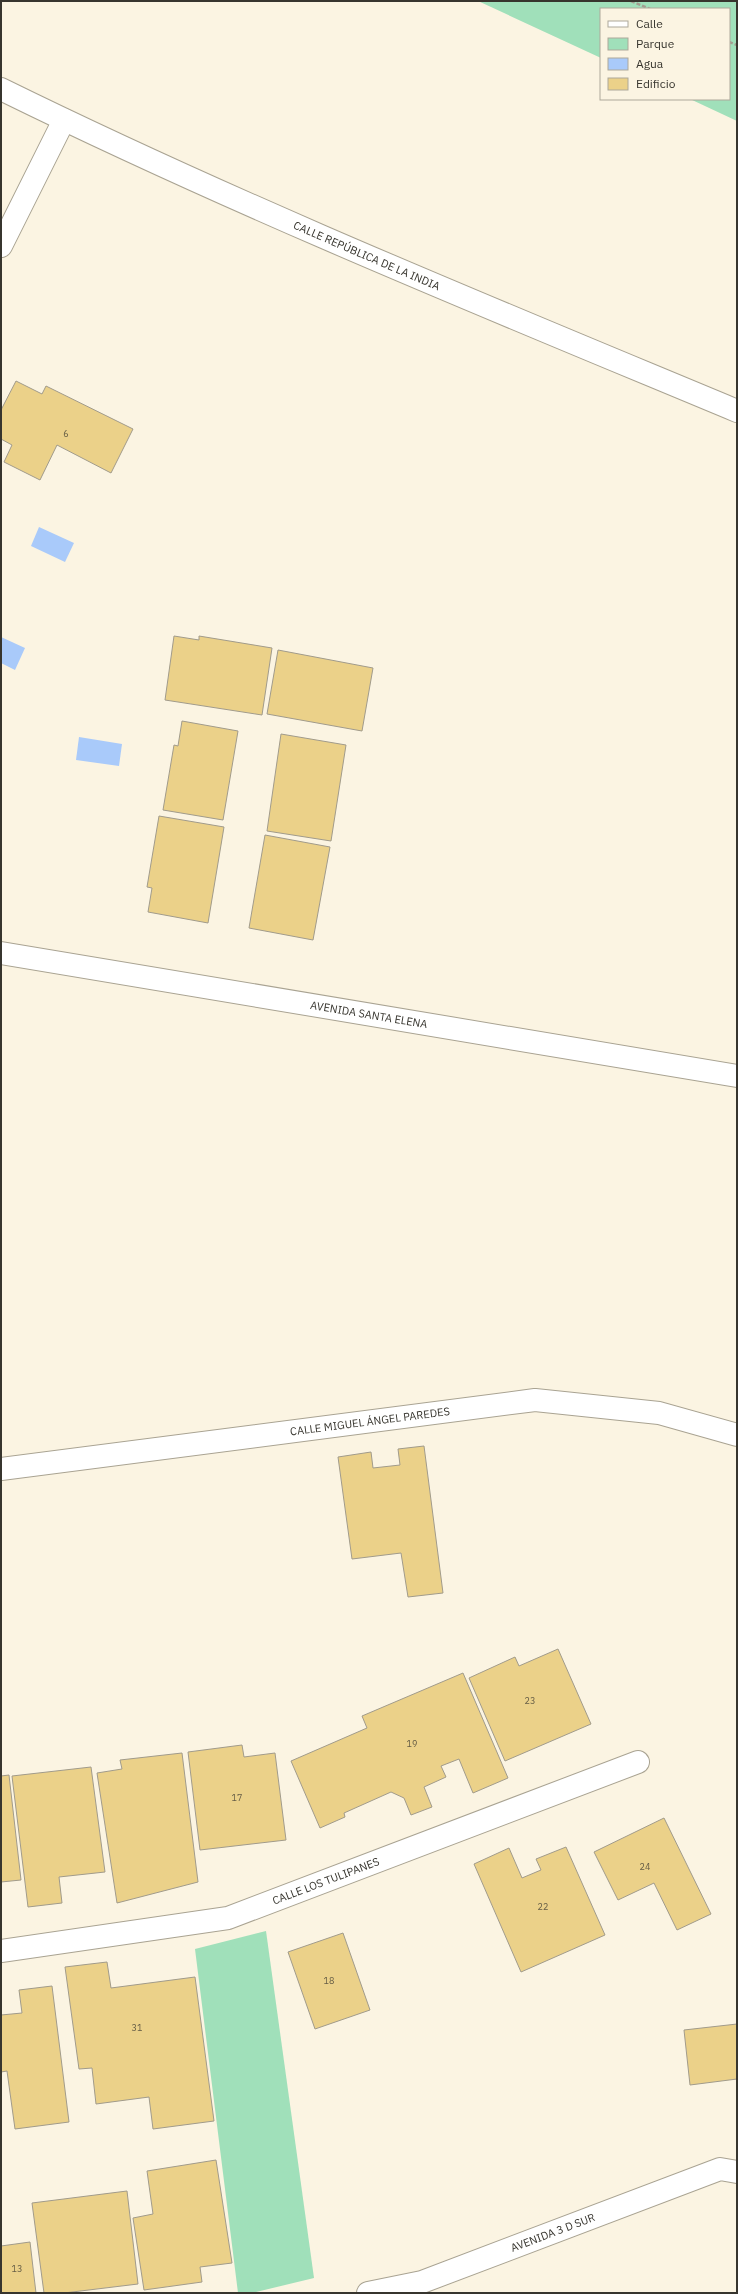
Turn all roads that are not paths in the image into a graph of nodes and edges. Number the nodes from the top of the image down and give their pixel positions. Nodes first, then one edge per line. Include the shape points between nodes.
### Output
1 (1, 89) edge
2 (64, 120) junction
3 (1, 246) edge
4 (737, 410) edge
5 (1, 953) edge
6 (737, 1076) edge
7 (737, 1435) edge
8 (1, 1469) edge
9 (638, 1762) dead end
10 (1, 1951) edge
11 (737, 2172) edge
12 (368, 2293) edge

1 - 2 street, CALLE REPÚBLICA DE LA INDIA
2 - 3 street
2 - 4 street, CALLE REPÚBLICA DE LA INDIA via 375,260
5 - 6 street, AVENIDA SANTA ELENA
7 - 8 street, CALLE MIGUEL ÁNGEL PAREDES via 659,1413 535,1400
9 - 10 street, CALLE LOS TULIPANES via 228,1918
11 - 12 street, AVENIDA 3 D SUR via 720,2169 422,2282

